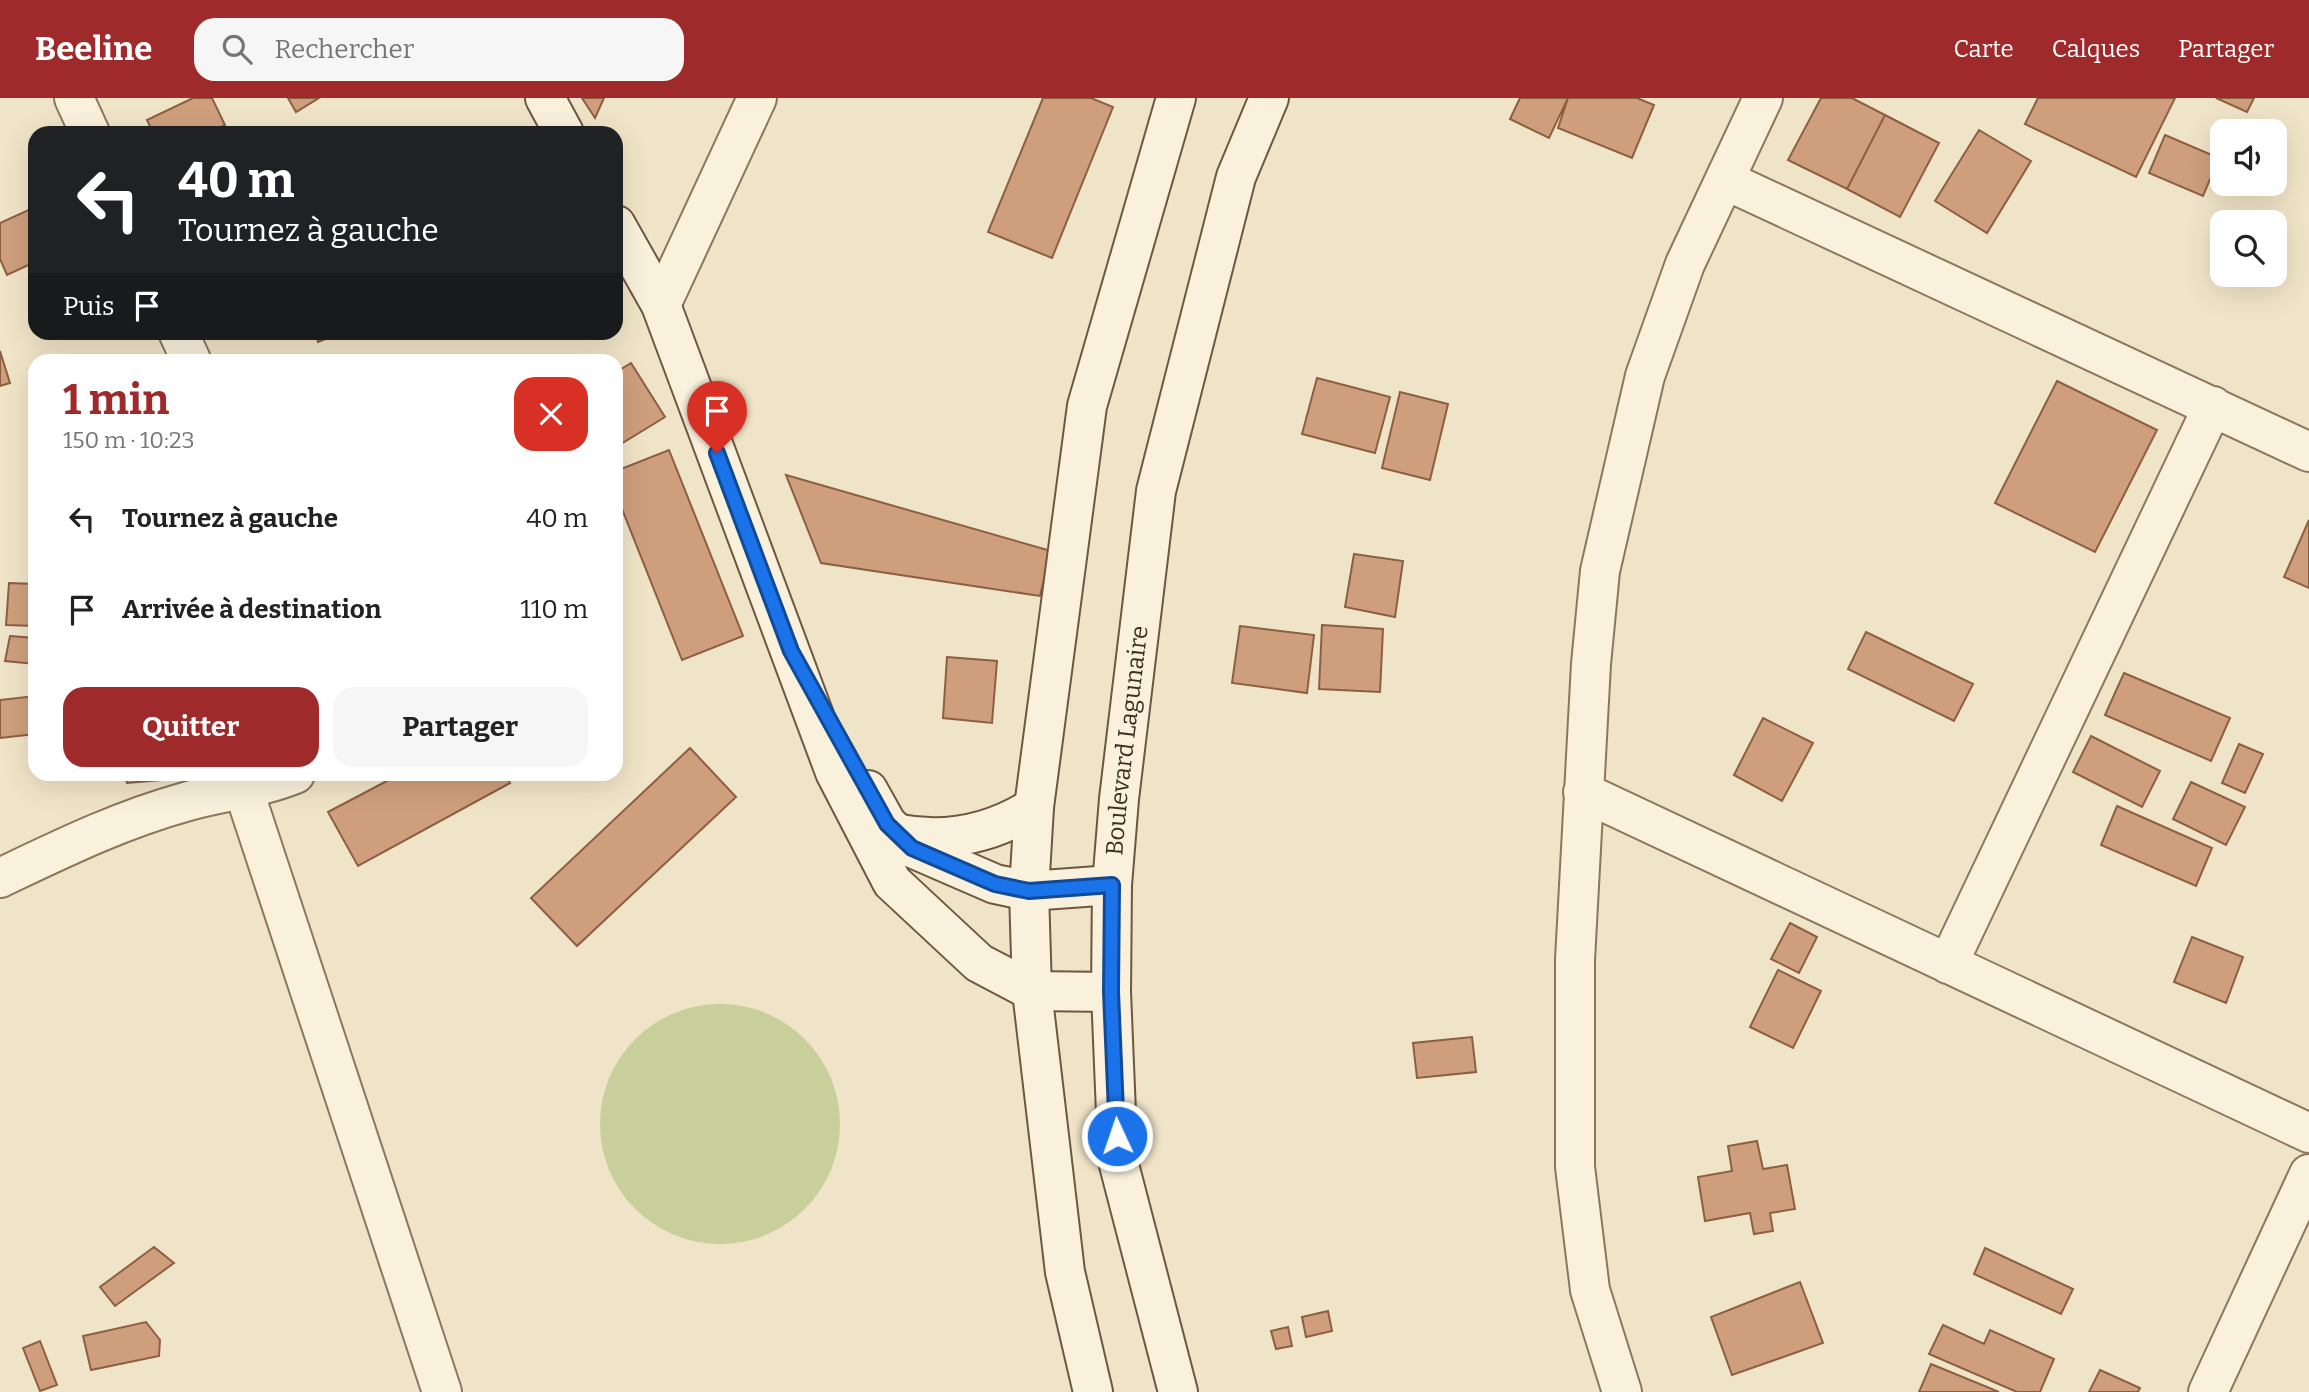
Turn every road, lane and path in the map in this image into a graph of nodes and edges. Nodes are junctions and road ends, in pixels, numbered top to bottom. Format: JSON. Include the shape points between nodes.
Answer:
{"nodes":[{"id":1,"x":74,"y":98,"type":"edge"},
{"id":2,"x":545,"y":98,"type":"edge"},
{"id":3,"x":757,"y":98,"type":"edge"},
{"id":4,"x":1176,"y":98,"type":"edge"},
{"id":5,"x":1269,"y":98,"type":"edge"},
{"id":6,"x":1763,"y":98,"type":"edge"},
{"id":7,"x":87,"y":126,"type":"edge"},
{"id":8,"x":560,"y":126,"type":"edge"},
{"id":9,"x":1725,"y":180,"type":"junction"},
{"id":10,"x":623,"y":237,"type":"edge"},
{"id":11,"x":661,"y":305,"type":"junction"},
{"id":12,"x":2214,"y":407,"type":"junction"},
{"id":13,"x":2309,"y":452,"type":"edge"},
{"id":14,"x":791,"y":651,"type":"junction"},
{"id":15,"x":274,"y":781,"type":"edge"},
{"id":16,"x":244,"y":791,"type":"junction"},
{"id":17,"x":1583,"y":792,"type":"junction"},
{"id":18,"x":1034,"y":807,"type":"junction"},
{"id":19,"x":898,"y":834,"type":"junction"},
{"id":20,"x":0,"y":878,"type":"edge"},
{"id":21,"x":1112,"y":885,"type":"junction"},
{"id":22,"x":1029,"y":891,"type":"junction"},
{"id":23,"x":1948,"y":964,"type":"junction"},
{"id":24,"x":1032,"y":991,"type":"junction"},
{"id":25,"x":1111,"y":992,"type":"junction"},
{"id":26,"x":2309,"y":1133,"type":"edge"},
{"id":27,"x":2309,"y":1174,"type":"edge"},
{"id":28,"x":442,"y":1392,"type":"edge"},
{"id":29,"x":1093,"y":1392,"type":"edge"},
{"id":30,"x":1178,"y":1392,"type":"edge"},
{"id":31,"x":1622,"y":1392,"type":"edge"},
{"id":32,"x":2208,"y":1392,"type":"edge"}],
"edges":[{"from":1,"to":7,"type":"street"},
{"from":2,"to":8,"type":"street"},
{"from":3,"to":11,"type":"street"},
{"from":4,"to":18,"type":"street","via":[[1087,406]]},
{"from":5,"to":21,"type":"street","name":"Boulevard Lagunaire","via":[[1236,177],[1156,491]]},
{"from":6,"to":9,"type":"street"},
{"from":9,"to":12,"type":"street"},
{"from":9,"to":17,"type":"street","via":[[1685,264],[1645,376],[1601,570]]},
{"from":10,"to":11,"type":"street"},
{"from":11,"to":14,"type":"street"},
{"from":12,"to":13,"type":"street"},
{"from":12,"to":23,"type":"street"},
{"from":14,"to":19,"type":"street","via":[[887,824]]},
{"from":14,"to":24,"type":"street","via":[[835,772],[892,883],[979,963]]},
{"from":15,"to":16,"type":"street"},
{"from":16,"to":20,"type":"street","via":[[188,801],[104,828]]},
{"from":16,"to":28,"type":"street"},
{"from":17,"to":23,"type":"street"},
{"from":17,"to":31,"type":"street","via":[[1575,960],[1575,1167],[1590,1290]]},
{"from":18,"to":19,"type":"street","via":[[979,833],[926,839]]},
{"from":18,"to":22,"type":"street"},
{"from":19,"to":22,"type":"street","via":[[912,848],[995,884]]},
{"from":21,"to":22,"type":"street"},
{"from":21,"to":25,"type":"street","name":"Boulevard Lagunaire"},
{"from":22,"to":24,"type":"street"},
{"from":23,"to":26,"type":"street"},
{"from":24,"to":25,"type":"street"},
{"from":24,"to":29,"type":"street","via":[[1065,1272]]},
{"from":25,"to":30,"type":"street","name":"Boulevard Lagunaire","via":[[1118,1160]]},
{"from":27,"to":32,"type":"street"}]}
